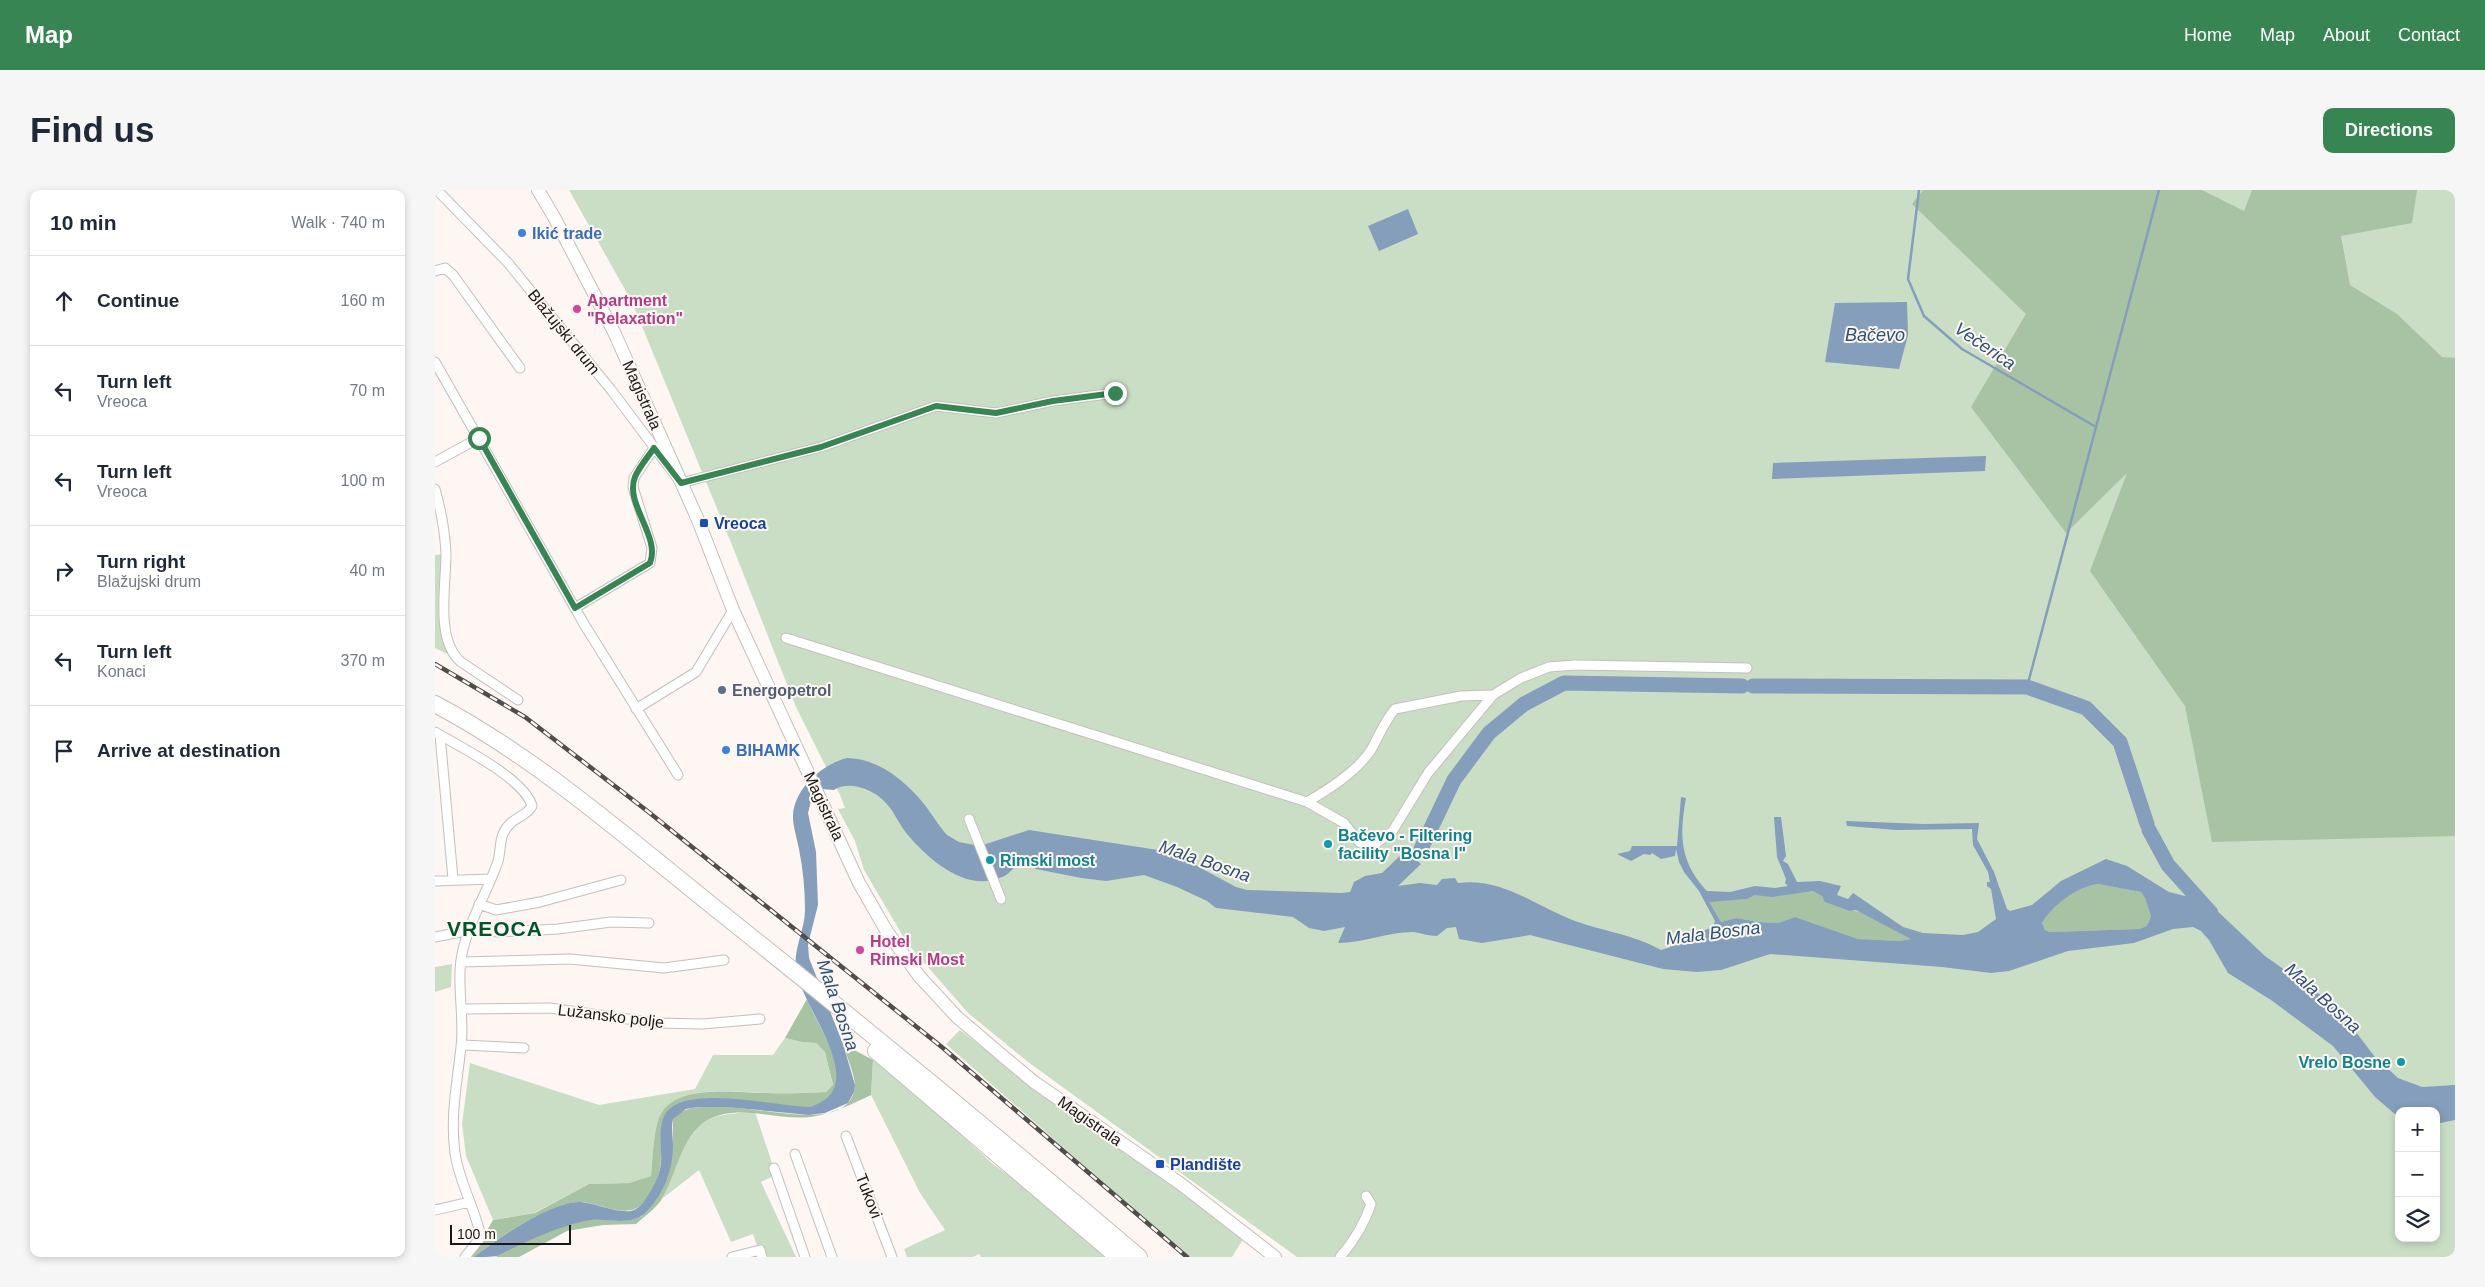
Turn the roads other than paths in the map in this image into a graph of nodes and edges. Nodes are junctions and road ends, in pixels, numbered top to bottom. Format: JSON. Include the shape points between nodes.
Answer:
{"nodes":[{"id":1,"x":437,"y":190,"type":"edge"},
{"id":2,"x":538,"y":190,"type":"edge"},
{"id":3,"x":435,"y":271,"type":"edge"},
{"id":4,"x":435,"y":362,"type":"edge"},
{"id":5,"x":520,"y":368,"type":"dead end"},
{"id":6,"x":1115,"y":393,"type":"dead end"},
{"id":7,"x":479,"y":438,"type":"junction"},
{"id":8,"x":654,"y":448,"type":"junction"},
{"id":9,"x":435,"y":462,"type":"edge"},
{"id":10,"x":681,"y":483,"type":"junction"},
{"id":11,"x":435,"y":489,"type":"edge"},
{"id":12,"x":575,"y":608,"type":"junction"},
{"id":13,"x":733,"y":610,"type":"junction"},
{"id":14,"x":786,"y":638,"type":"dead end"},
{"id":15,"x":1747,"y":668,"type":"dead end"},
{"id":16,"x":1493,"y":695,"type":"junction"},
{"id":17,"x":518,"y":700,"type":"dead end"},
{"id":18,"x":435,"y":704,"type":"edge"},
{"id":19,"x":636,"y":709,"type":"junction"},
{"id":20,"x":435,"y":715,"type":"edge"},
{"id":21,"x":437,"y":733,"type":"edge"},
{"id":22,"x":678,"y":776,"type":"dead end"},
{"id":23,"x":1307,"y":802,"type":"junction"},
{"id":24,"x":969,"y":820,"type":"dead end"},
{"id":25,"x":453,"y":879,"type":"junction"},
{"id":26,"x":491,"y":879,"type":"junction"},
{"id":27,"x":621,"y":880,"type":"dead end"},
{"id":28,"x":435,"y":881,"type":"edge"},
{"id":29,"x":1001,"y":899,"type":"dead end"},
{"id":30,"x":479,"y":904,"type":"junction"},
{"id":31,"x":649,"y":923,"type":"dead end"},
{"id":32,"x":470,"y":930,"type":"junction"},
{"id":33,"x":435,"y":937,"type":"edge"},
{"id":34,"x":724,"y":960,"type":"dead end"},
{"id":35,"x":461,"y":962,"type":"junction"},
{"id":36,"x":790,"y":974,"type":"junction"},
{"id":37,"x":463,"y":1009,"type":"junction"},
{"id":38,"x":760,"y":1019,"type":"dead end"},
{"id":39,"x":854,"y":1025,"type":"junction"},
{"id":40,"x":461,"y":1045,"type":"junction"},
{"id":41,"x":524,"y":1048,"type":"dead end"},
{"id":42,"x":845,"y":1136,"type":"dead end"},
{"id":43,"x":795,"y":1154,"type":"dead end"},
{"id":44,"x":774,"y":1168,"type":"dead end"},
{"id":45,"x":1366,"y":1196,"type":"dead end"},
{"id":46,"x":470,"y":1202,"type":"junction"},
{"id":47,"x":435,"y":1210,"type":"edge"},
{"id":48,"x":465,"y":1257,"type":"edge"},
{"id":49,"x":732,"y":1257,"type":"edge"},
{"id":50,"x":763,"y":1257,"type":"edge"},
{"id":51,"x":805,"y":1257,"type":"edge"},
{"id":52,"x":832,"y":1257,"type":"edge"},
{"id":53,"x":892,"y":1257,"type":"edge"},
{"id":54,"x":1118,"y":1257,"type":"edge"},
{"id":55,"x":1139,"y":1257,"type":"edge"},
{"id":56,"x":1275,"y":1257,"type":"edge"},
{"id":57,"x":1340,"y":1257,"type":"edge"}],
"edges":[{"from":1,"to":8,"type":"street","name":"Blažujski drum","via":[[505,260]]},
{"from":2,"to":10,"type":"main road","name":"Magistrala","via":[[614,332]]},
{"from":3,"to":5,"type":"street","via":[[445,268],[453,275]]},
{"from":4,"to":7,"type":"street"},
{"from":6,"to":10,"type":"street","via":[[996,413],[936,406],[821,447]]},
{"from":7,"to":9,"type":"street"},
{"from":7,"to":12,"type":"street"},
{"from":8,"to":10,"type":"street","name":"Blažujski drum"},
{"from":8,"to":12,"type":"street","via":[[634,478],[633,487],[652,548],[650,563]]},
{"from":10,"to":13,"type":"main road","name":"Magistrala"},
{"from":11,"to":17,"type":"street","via":[[441,509],[446,553],[444,611],[448,645],[461,662]]},
{"from":12,"to":19,"type":"street"},
{"from":13,"to":19,"type":"street","via":[[696,672]]},
{"from":13,"to":56,"type":"main road","name":"Magistrala","via":[[859,883],[886,930],[919,976],[957,1018],[1034,1082],[1181,1184]]},
{"from":14,"to":23,"type":"street"},
{"from":15,"to":16,"type":"street","via":[[1549,667],[1521,678]]},
{"from":16,"to":23,"type":"street","via":[[1461,696],[1395,709],[1370,751],[1328,790]]},
{"from":16,"to":23,"type":"street","via":[[1428,773],[1392,832],[1375,844],[1359,842],[1344,823]]},
{"from":18,"to":36,"type":"highway","via":[[539,769]]},
{"from":19,"to":22,"type":"street"},
{"from":20,"to":36,"type":"highway","via":[[511,762]]},
{"from":21,"to":25,"type":"street"},
{"from":21,"to":26,"type":"street","via":[[505,776],[521,789],[531,804],[529,811],[514,819],[502,836],[498,862]]},
{"from":24,"to":29,"type":"street"},
{"from":25,"to":26,"type":"street"},
{"from":25,"to":28,"type":"street"},
{"from":26,"to":30,"type":"street"},
{"from":27,"to":30,"type":"street","via":[[496,910]]},
{"from":30,"to":32,"type":"street"},
{"from":31,"to":32,"type":"street","via":[[611,922],[499,932]]},
{"from":32,"to":33,"type":"street"},
{"from":32,"to":35,"type":"street"},
{"from":34,"to":35,"type":"street","via":[[664,968],[570,959]]},
{"from":35,"to":37,"type":"street"},
{"from":36,"to":39,"type":"highway"},
{"from":37,"to":38,"type":"street","name":"Lužansko polje","via":[[550,1008],[675,1024]]},
{"from":37,"to":40,"type":"street"},
{"from":39,"to":54,"type":"highway"},
{"from":39,"to":55,"type":"highway"},
{"from":40,"to":41,"type":"street"},
{"from":40,"to":46,"type":"street","via":[[453,1132],[455,1155]]},
{"from":42,"to":53,"type":"street","name":"Tukovi"},
{"from":43,"to":52,"type":"street"},
{"from":44,"to":51,"type":"street"},
{"from":45,"to":57,"type":"street","via":[[1371,1204],[1367,1216],[1359,1234]]},
{"from":46,"to":47,"type":"street"},
{"from":46,"to":48,"type":"street","via":[[481,1237]]},
{"from":49,"to":50,"type":"street","via":[[760,1250]]}]}
